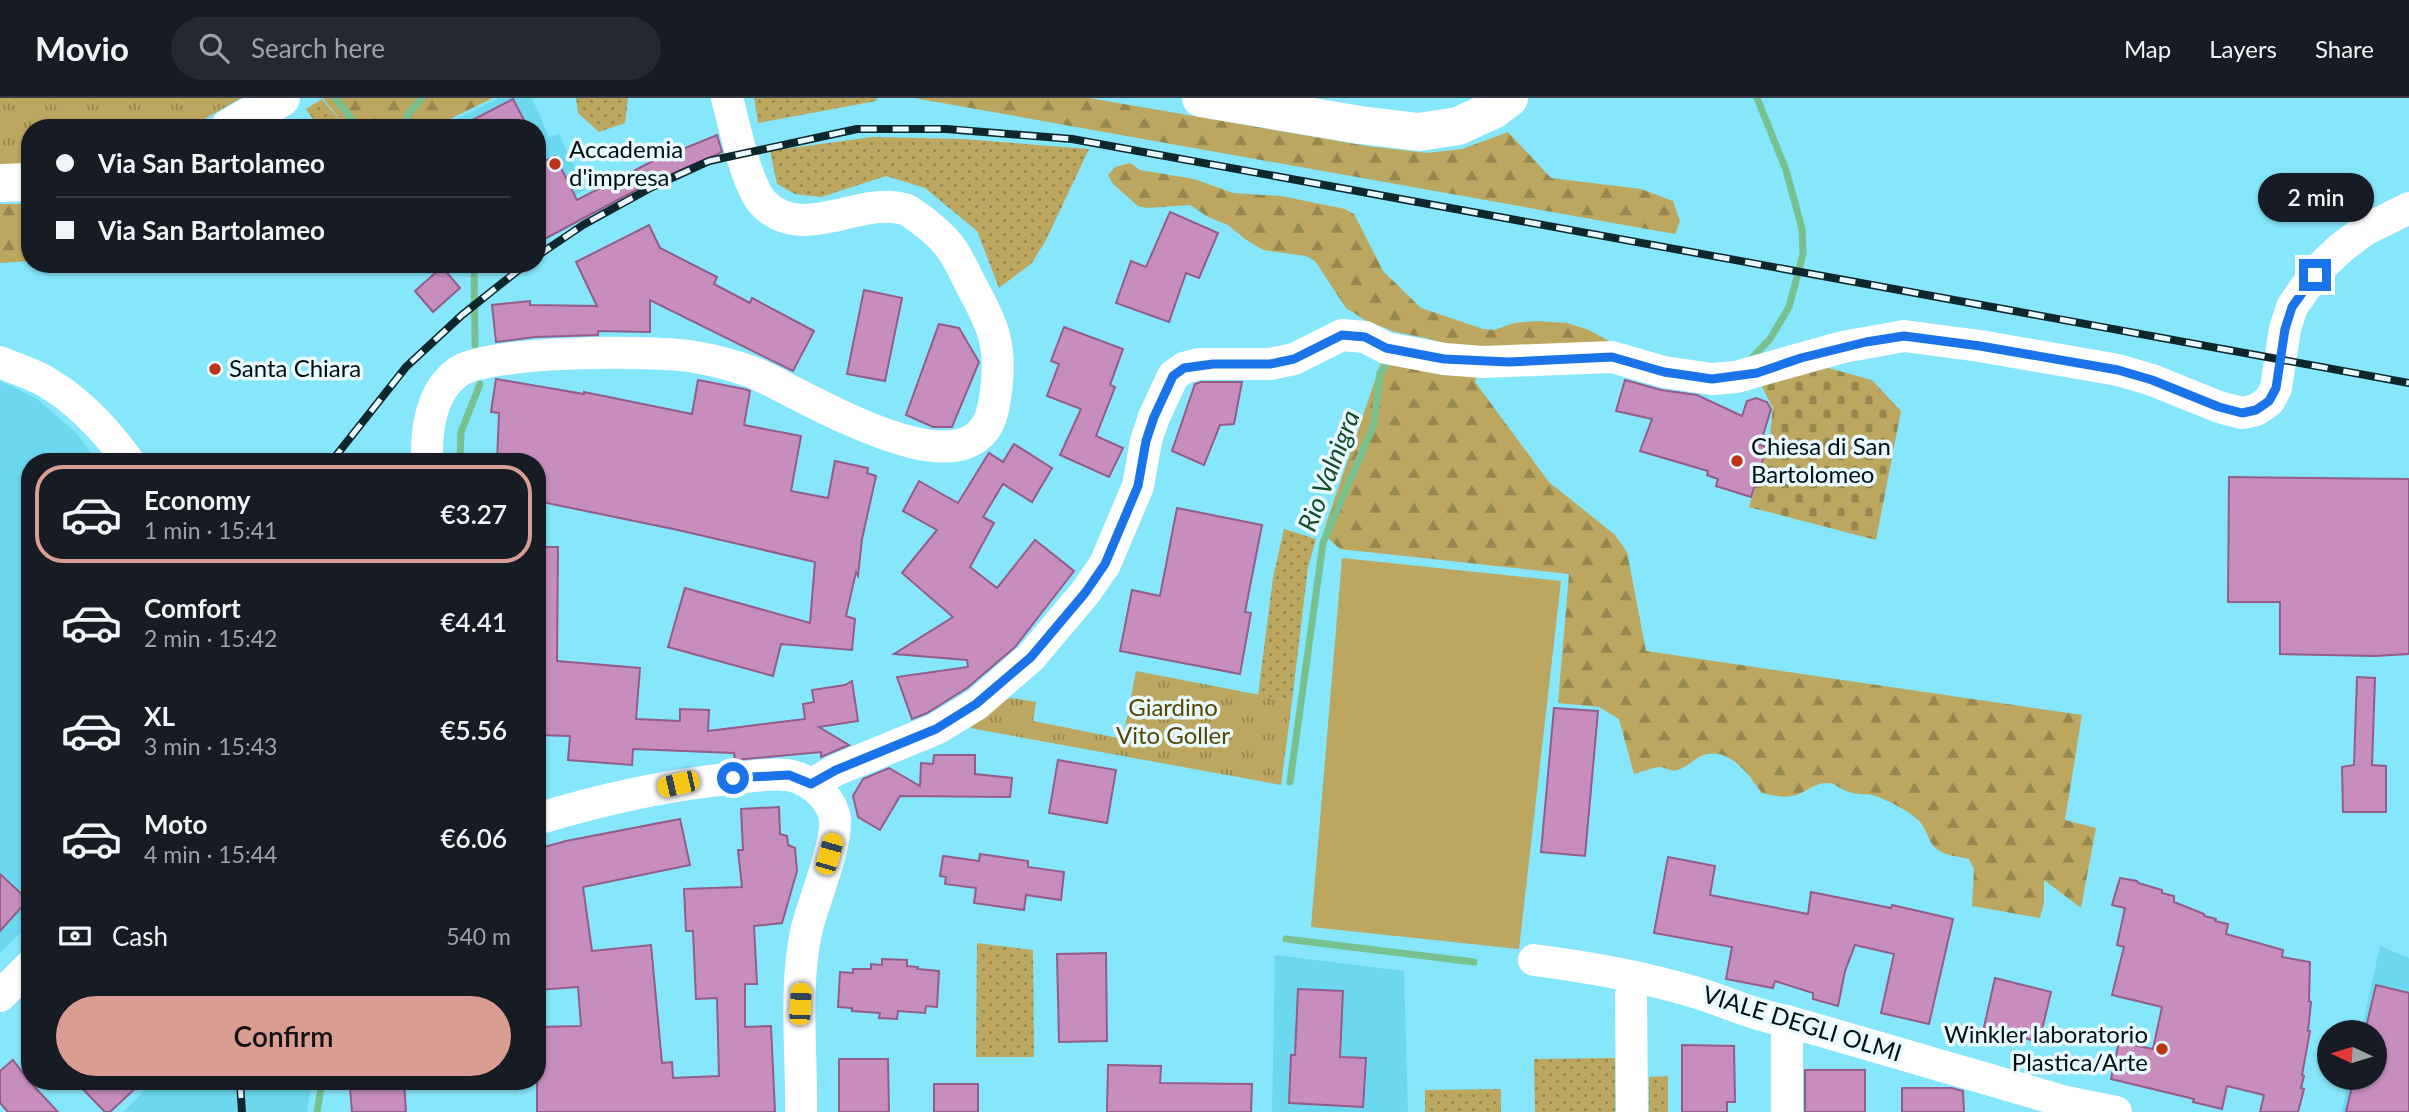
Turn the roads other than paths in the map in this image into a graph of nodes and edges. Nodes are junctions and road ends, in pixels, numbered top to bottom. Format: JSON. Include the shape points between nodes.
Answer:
{"nodes":[{"id":1,"x":281,"y":98,"type":"edge"},
{"id":2,"x":1201,"y":98,"type":"edge"},
{"id":3,"x":1509,"y":98,"type":"edge"},
{"id":4,"x":730,"y":109,"type":"edge"},
{"id":5,"x":245,"y":119,"type":"edge"},
{"id":6,"x":21,"y":182,"type":"edge"},
{"id":7,"x":0,"y":183,"type":"edge"},
{"id":8,"x":2409,"y":208,"type":"edge"},
{"id":9,"x":0,"y":362,"type":"edge"},
{"id":10,"x":122,"y":453,"type":"edge"},
{"id":11,"x":427,"y":453,"type":"edge"},
{"id":12,"x":811,"y":784,"type":"junction"},
{"id":13,"x":546,"y":816,"type":"edge"},
{"id":14,"x":1534,"y":960,"type":"dead end"},
{"id":15,"x":21,"y":975,"type":"edge"},
{"id":16,"x":1631,"y":995,"type":"dead end"},
{"id":17,"x":0,"y":996,"type":"edge"},
{"id":18,"x":1787,"y":1021,"type":"junction"},
{"id":19,"x":2066,"y":1107,"type":"edge"},
{"id":20,"x":801,"y":1112,"type":"edge"},
{"id":21,"x":1632,"y":1112,"type":"edge"},
{"id":22,"x":1787,"y":1112,"type":"edge"},
{"id":23,"x":2116,"y":1112,"type":"edge"}],
"edges":[{"from":1,"to":5,"type":"main road"},
{"from":2,"to":3,"type":"main road","via":[[1419,132],[1458,126]]},
{"from":4,"to":11,"type":"street","via":[[750,176],[762,202],[778,214],[825,219],[851,211],[905,209],[942,234],[958,257],[995,337],[998,363],[993,414],[982,433],[959,446],[913,443],[875,432],[751,372],[695,357],[543,355],[486,362],[455,373],[442,387],[431,412]]},
{"from":6,"to":7,"type":"main road"},
{"from":8,"to":12,"type":"street","via":[[2365,230],[2325,263],[2292,307],[2276,388],[2269,401],[2242,413],[2118,370],[1904,336],[1822,353],[1757,373],[1712,379],[1612,357],[1509,362],[1444,359],[1342,335],[1294,359],[1184,368],[1173,376],[1140,438],[1138,486],[1105,564],[1031,657],[976,704],[936,729]]},
{"from":9,"to":10,"type":"street","via":[[42,380],[78,406]]},
{"from":12,"to":13,"type":"street","via":[[789,775],[678,784]]},
{"from":12,"to":20,"type":"street","via":[[834,814],[835,833],[806,933],[800,1004]]},
{"from":14,"to":18,"type":"street","name":"VIALE DEGLI OLMI","via":[[1632,976]]},
{"from":15,"to":17,"type":"street"},
{"from":16,"to":21,"type":"street"},
{"from":18,"to":19,"type":"street","name":"VIALE DEGLI OLMI"},
{"from":18,"to":22,"type":"street"},
{"from":19,"to":23,"type":"street","name":"VIALE DEGLI OLMI"}]}
